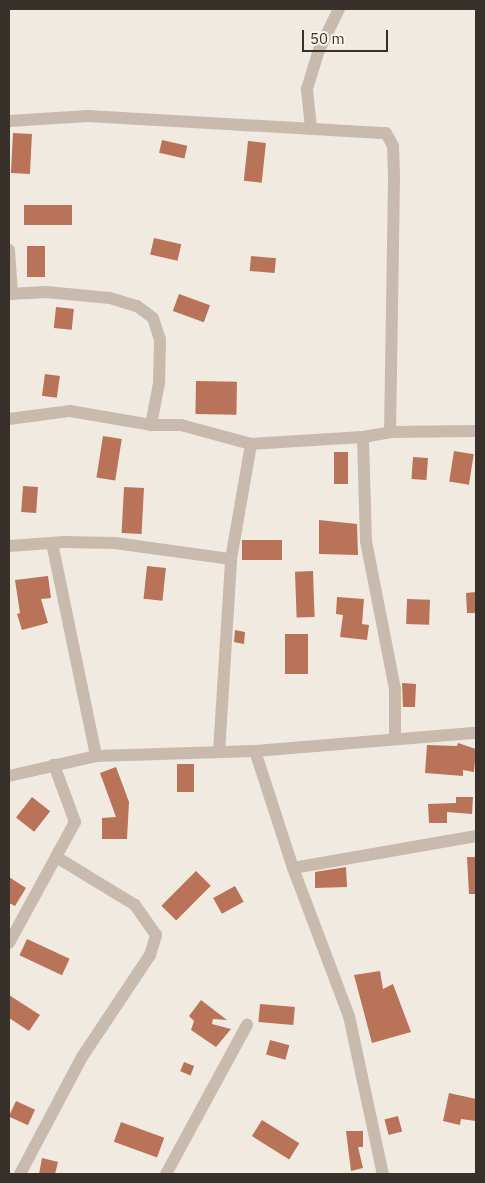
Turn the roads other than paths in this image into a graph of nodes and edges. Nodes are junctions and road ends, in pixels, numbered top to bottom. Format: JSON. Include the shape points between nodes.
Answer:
{"nodes":[{"id":1,"x":339,"y":9,"type":"edge"},
{"id":2,"x":9,"y":121,"type":"edge"},
{"id":3,"x":311,"y":128,"type":"junction"},
{"id":4,"x":9,"y":250,"type":"edge"},
{"id":5,"x":11,"y":294,"type":"edge"},
{"id":6,"x":9,"y":419,"type":"edge"},
{"id":7,"x":151,"y":425,"type":"junction"},
{"id":8,"x":476,"y":431,"type":"edge"},
{"id":9,"x":390,"y":432,"type":"junction"},
{"id":10,"x":363,"y":437,"type":"junction"},
{"id":11,"x":251,"y":444,"type":"junction"},
{"id":12,"x":52,"y":542,"type":"junction"},
{"id":13,"x":9,"y":546,"type":"edge"},
{"id":14,"x":231,"y":559,"type":"junction"},
{"id":15,"x":476,"y":733,"type":"edge"},
{"id":16,"x":395,"y":737,"type":"junction"},
{"id":17,"x":255,"y":751,"type":"junction"},
{"id":18,"x":219,"y":752,"type":"junction"},
{"id":19,"x":96,"y":756,"type":"junction"},
{"id":20,"x":54,"y":765,"type":"junction"},
{"id":21,"x":9,"y":776,"type":"edge"},
{"id":22,"x":476,"y":836,"type":"edge"},
{"id":23,"x":58,"y":858,"type":"junction"},
{"id":24,"x":292,"y":868,"type":"junction"},
{"id":25,"x":9,"y":943,"type":"edge"},
{"id":26,"x":247,"y":1025,"type":"dead end"},
{"id":27,"x":20,"y":1174,"type":"edge"},
{"id":28,"x":166,"y":1174,"type":"edge"},
{"id":29,"x":383,"y":1174,"type":"edge"}],
"edges":[{"from":1,"to":3,"type":"street","via":[[319,50],[307,89]]},
{"from":2,"to":3,"type":"street","via":[[88,116]]},
{"from":3,"to":9,"type":"street","via":[[386,133],[393,146]]},
{"from":4,"to":5,"type":"street"},
{"from":5,"to":7,"type":"street","via":[[46,292],[110,298],[137,306],[154,318],[160,340]]},
{"from":6,"to":7,"type":"street","via":[[70,411]]},
{"from":7,"to":11,"type":"street","via":[[181,426]]},
{"from":8,"to":9,"type":"street"},
{"from":9,"to":10,"type":"street"},
{"from":10,"to":11,"type":"street"},
{"from":10,"to":16,"type":"street","via":[[366,541],[396,689]]},
{"from":11,"to":14,"type":"street"},
{"from":12,"to":13,"type":"street"},
{"from":12,"to":14,"type":"street","via":[[115,543]]},
{"from":12,"to":19,"type":"street"},
{"from":14,"to":18,"type":"street"},
{"from":15,"to":16,"type":"street"},
{"from":16,"to":17,"type":"street"},
{"from":17,"to":18,"type":"street"},
{"from":17,"to":24,"type":"street"},
{"from":18,"to":19,"type":"street"},
{"from":19,"to":20,"type":"street"},
{"from":20,"to":21,"type":"street"},
{"from":20,"to":23,"type":"street","via":[[75,822]]},
{"from":22,"to":24,"type":"street"},
{"from":23,"to":25,"type":"street"},
{"from":23,"to":27,"type":"street","via":[[135,905],[156,934],[150,955],[82,1057]]},
{"from":24,"to":29,"type":"street","via":[[349,1016]]},
{"from":26,"to":28,"type":"street"}]}
